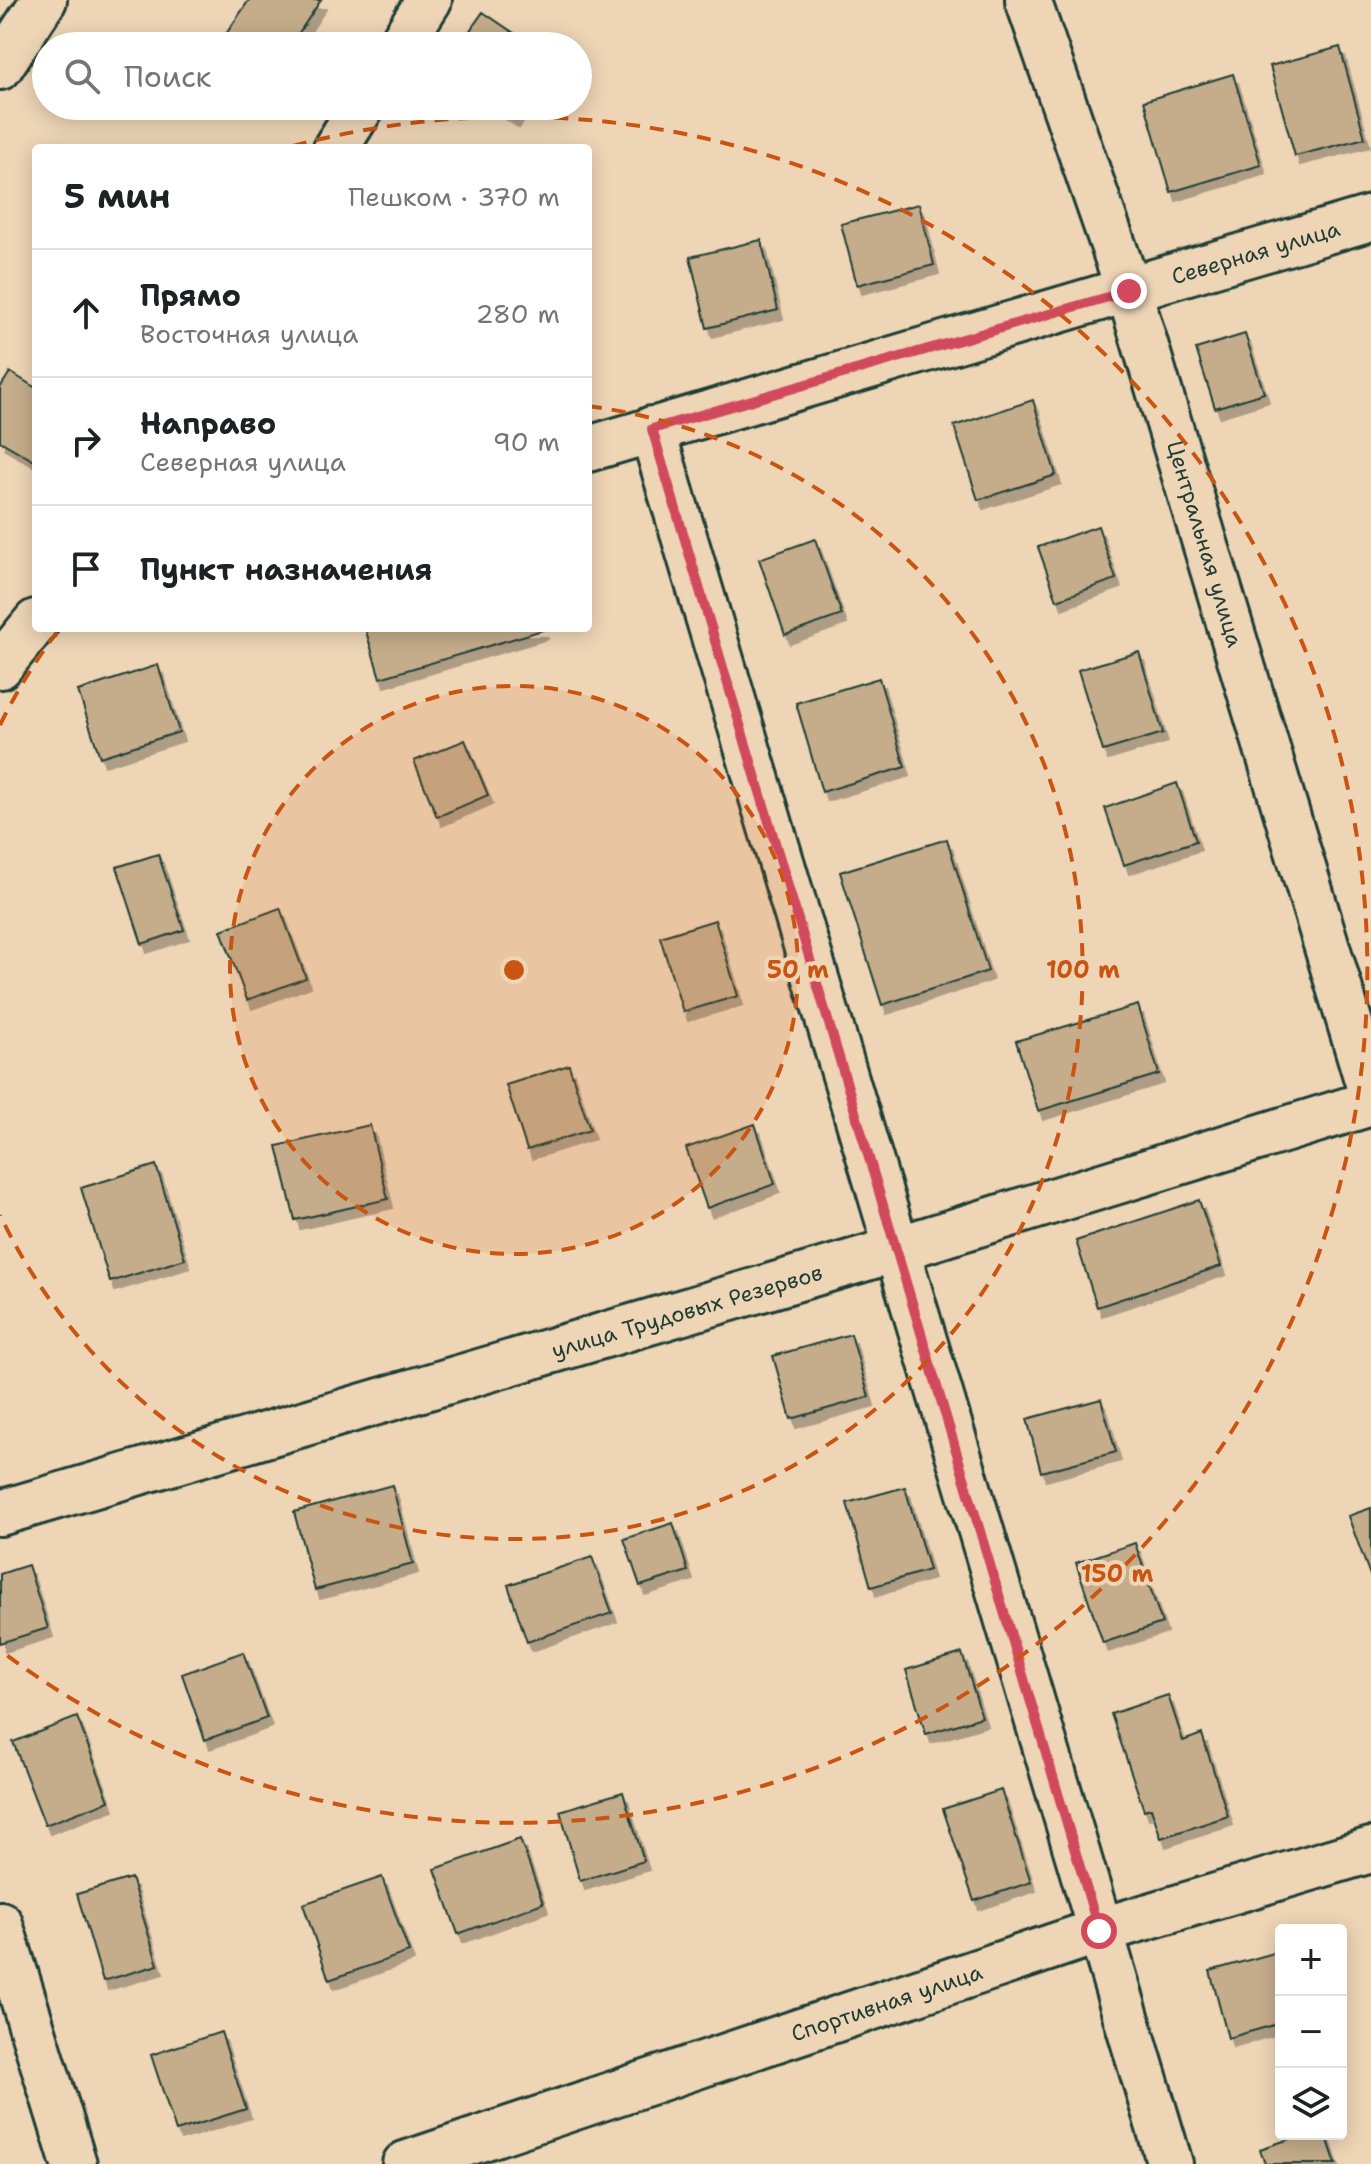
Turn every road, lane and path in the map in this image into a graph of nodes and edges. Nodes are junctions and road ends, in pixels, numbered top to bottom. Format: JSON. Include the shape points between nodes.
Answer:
{"nodes":[{"id":1,"x":44,"y":0,"type":"edge"},
{"id":2,"x":429,"y":0,"type":"edge"},
{"id":3,"x":1028,"y":0,"type":"edge"},
{"id":4,"x":409,"y":32,"type":"edge"},
{"id":5,"x":0,"y":67,"type":"edge"},
{"id":6,"x":353,"y":120,"type":"edge"},
{"id":7,"x":338,"y":144,"type":"edge"},
{"id":8,"x":1371,"y":218,"type":"edge"},
{"id":9,"x":1129,"y":291,"type":"junction"},
{"id":10,"x":652,"y":429,"type":"junction"},
{"id":11,"x":592,"y":448,"type":"edge"},
{"id":12,"x":32,"y":627,"type":"edge"},
{"id":13,"x":0,"y":666,"type":"edge"},
{"id":14,"x":1371,"y":1093,"type":"edge"},
{"id":15,"x":1371,"y":1103,"type":"edge"},
{"id":16,"x":897,"y":1249,"type":"junction"},
{"id":17,"x":0,"y":1513,"type":"edge"},
{"id":18,"x":1371,"y":1850,"type":"edge"},
{"id":19,"x":0,"y":1924,"type":"edge"},
{"id":20,"x":1099,"y":1931,"type":"junction"},
{"id":21,"x":74,"y":2164,"type":"edge"},
{"id":22,"x":405,"y":2164,"type":"edge"},
{"id":23,"x":1170,"y":2164,"type":"edge"}],
"edges":[{"from":1,"to":5,"type":"street"},
{"from":2,"to":4,"type":"street"},
{"from":3,"to":9,"type":"street","name":"Центральная улица"},
{"from":6,"to":7,"type":"street"},
{"from":8,"to":9,"type":"street","name":"Северная улица"},
{"from":9,"to":10,"type":"street","name":"Северная улица"},
{"from":9,"to":14,"type":"street","name":"Центральная улица"},
{"from":10,"to":11,"type":"street","name":"Северная улица"},
{"from":10,"to":16,"type":"street"},
{"from":12,"to":13,"type":"street"},
{"from":15,"to":16,"type":"street","name":"улица Трудовых Резервов"},
{"from":16,"to":17,"type":"street","name":"улица Трудовых Резервов"},
{"from":16,"to":20,"type":"street"},
{"from":18,"to":20,"type":"street","name":"Спортивная улица"},
{"from":19,"to":21,"type":"street"},
{"from":20,"to":22,"type":"street","name":"Спортивная улица"},
{"from":20,"to":23,"type":"street"}]}
